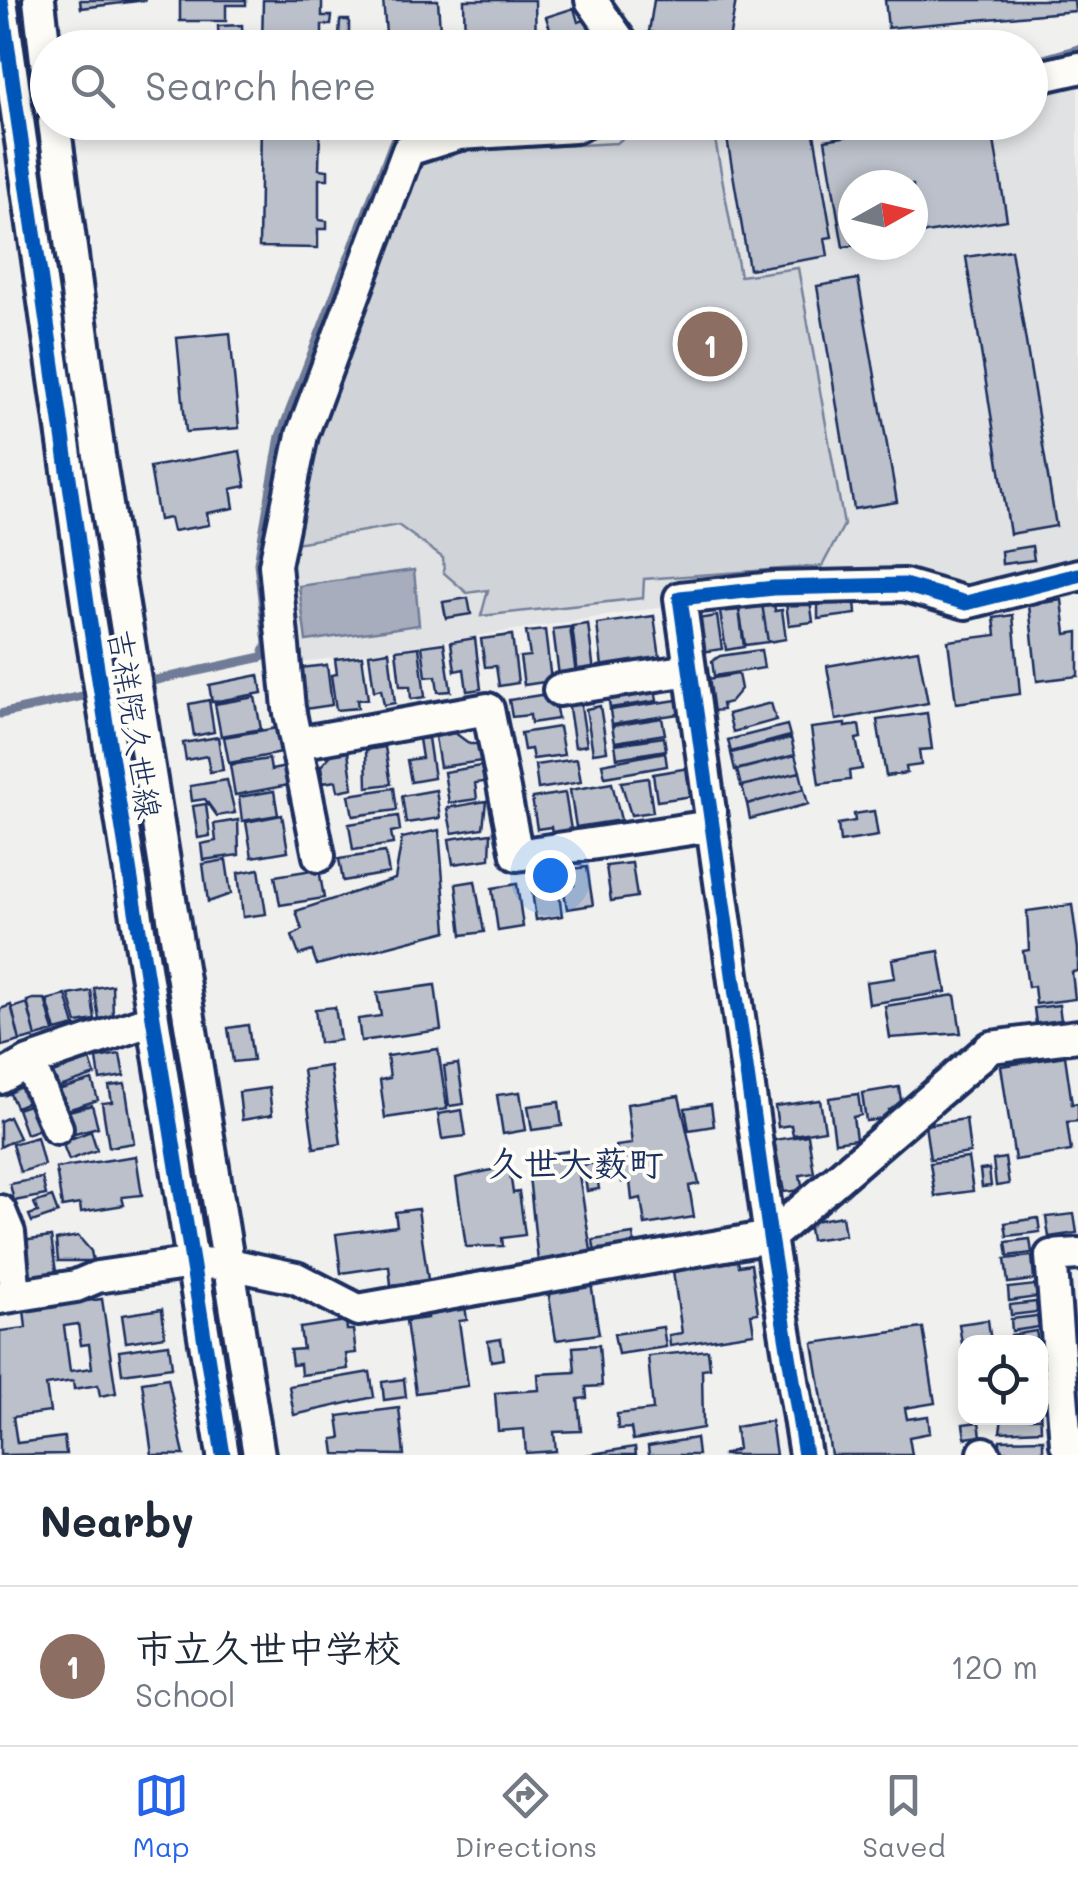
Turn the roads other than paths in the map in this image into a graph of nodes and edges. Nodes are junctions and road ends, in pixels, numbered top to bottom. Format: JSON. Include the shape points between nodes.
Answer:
{"nodes":[{"id":1,"x":1,"y":0,"type":"edge"},
{"id":2,"x":39,"y":0,"type":"edge"},
{"id":3,"x":591,"y":0,"type":"edge"},
{"id":4,"x":42,"y":30,"type":"edge"},
{"id":5,"x":612,"y":30,"type":"edge"},
{"id":6,"x":1078,"y":68,"type":"edge"},
{"id":7,"x":1048,"y":76,"type":"edge"},
{"id":8,"x":56,"y":140,"type":"edge"},
{"id":9,"x":440,"y":140,"type":"edge"},
{"id":10,"x":1078,"y":575,"type":"edge"},
{"id":11,"x":690,"y":670,"type":"junction"},
{"id":12,"x":559,"y":690,"type":"dead end"},
{"id":13,"x":298,"y":743,"type":"junction"},
{"id":14,"x":711,"y":826,"type":"junction"},
{"id":15,"x":318,"y":856,"type":"dead end"},
{"id":16,"x":152,"y":1020,"type":"junction"},
{"id":17,"x":1078,"y":1036,"type":"edge"},
{"id":18,"x":28,"y":1062,"type":"junction"},
{"id":19,"x":0,"y":1078,"type":"edge"},
{"id":20,"x":57,"y":1128,"type":"dead end"},
{"id":21,"x":0,"y":1212,"type":"edge"},
{"id":22,"x":770,"y":1237,"type":"junction"},
{"id":23,"x":1078,"y":1254,"type":"edge"},
{"id":24,"x":193,"y":1263,"type":"junction"},
{"id":25,"x":229,"y":1264,"type":"junction"},
{"id":26,"x":7,"y":1296,"type":"edge"},
{"id":27,"x":1078,"y":1444,"type":"edge"},
{"id":28,"x":223,"y":1455,"type":"edge"},
{"id":29,"x":259,"y":1455,"type":"edge"},
{"id":30,"x":805,"y":1455,"type":"edge"}],
"edges":[{"from":1,"to":16,"type":"street","name":"吉祥院久世線"},
{"from":2,"to":4,"type":"street"},
{"from":3,"to":5,"type":"street"},
{"from":6,"to":7,"type":"street"},
{"from":8,"to":25,"type":"street","name":"吉祥院久世線","via":[[102,475]]},
{"from":9,"to":13,"type":"street","via":[[408,150],[302,434],[275,565]]},
{"from":10,"to":11,"type":"street","via":[[966,604],[904,585],[680,598]]},
{"from":11,"to":12,"type":"street"},
{"from":11,"to":14,"type":"street"},
{"from":13,"to":14,"type":"street","via":[[488,709],[518,855]]},
{"from":13,"to":15,"type":"street"},
{"from":14,"to":22,"type":"street"},
{"from":16,"to":18,"type":"street"},
{"from":16,"to":24,"type":"street","name":"吉祥院久世線"},
{"from":17,"to":22,"type":"street","via":[[991,1047]]},
{"from":18,"to":19,"type":"street"},
{"from":18,"to":20,"type":"street"},
{"from":21,"to":26,"type":"street","via":[[9,1233]]},
{"from":22,"to":25,"type":"street","via":[[358,1310],[296,1278]]},
{"from":22,"to":30,"type":"street"},
{"from":23,"to":27,"type":"street","via":[[1051,1256],[1066,1444]]},
{"from":24,"to":25,"type":"street"},
{"from":24,"to":26,"type":"street"},
{"from":24,"to":28,"type":"street","name":"吉祥院久世線"},
{"from":25,"to":29,"type":"street","name":"吉祥院久世線"}]}
